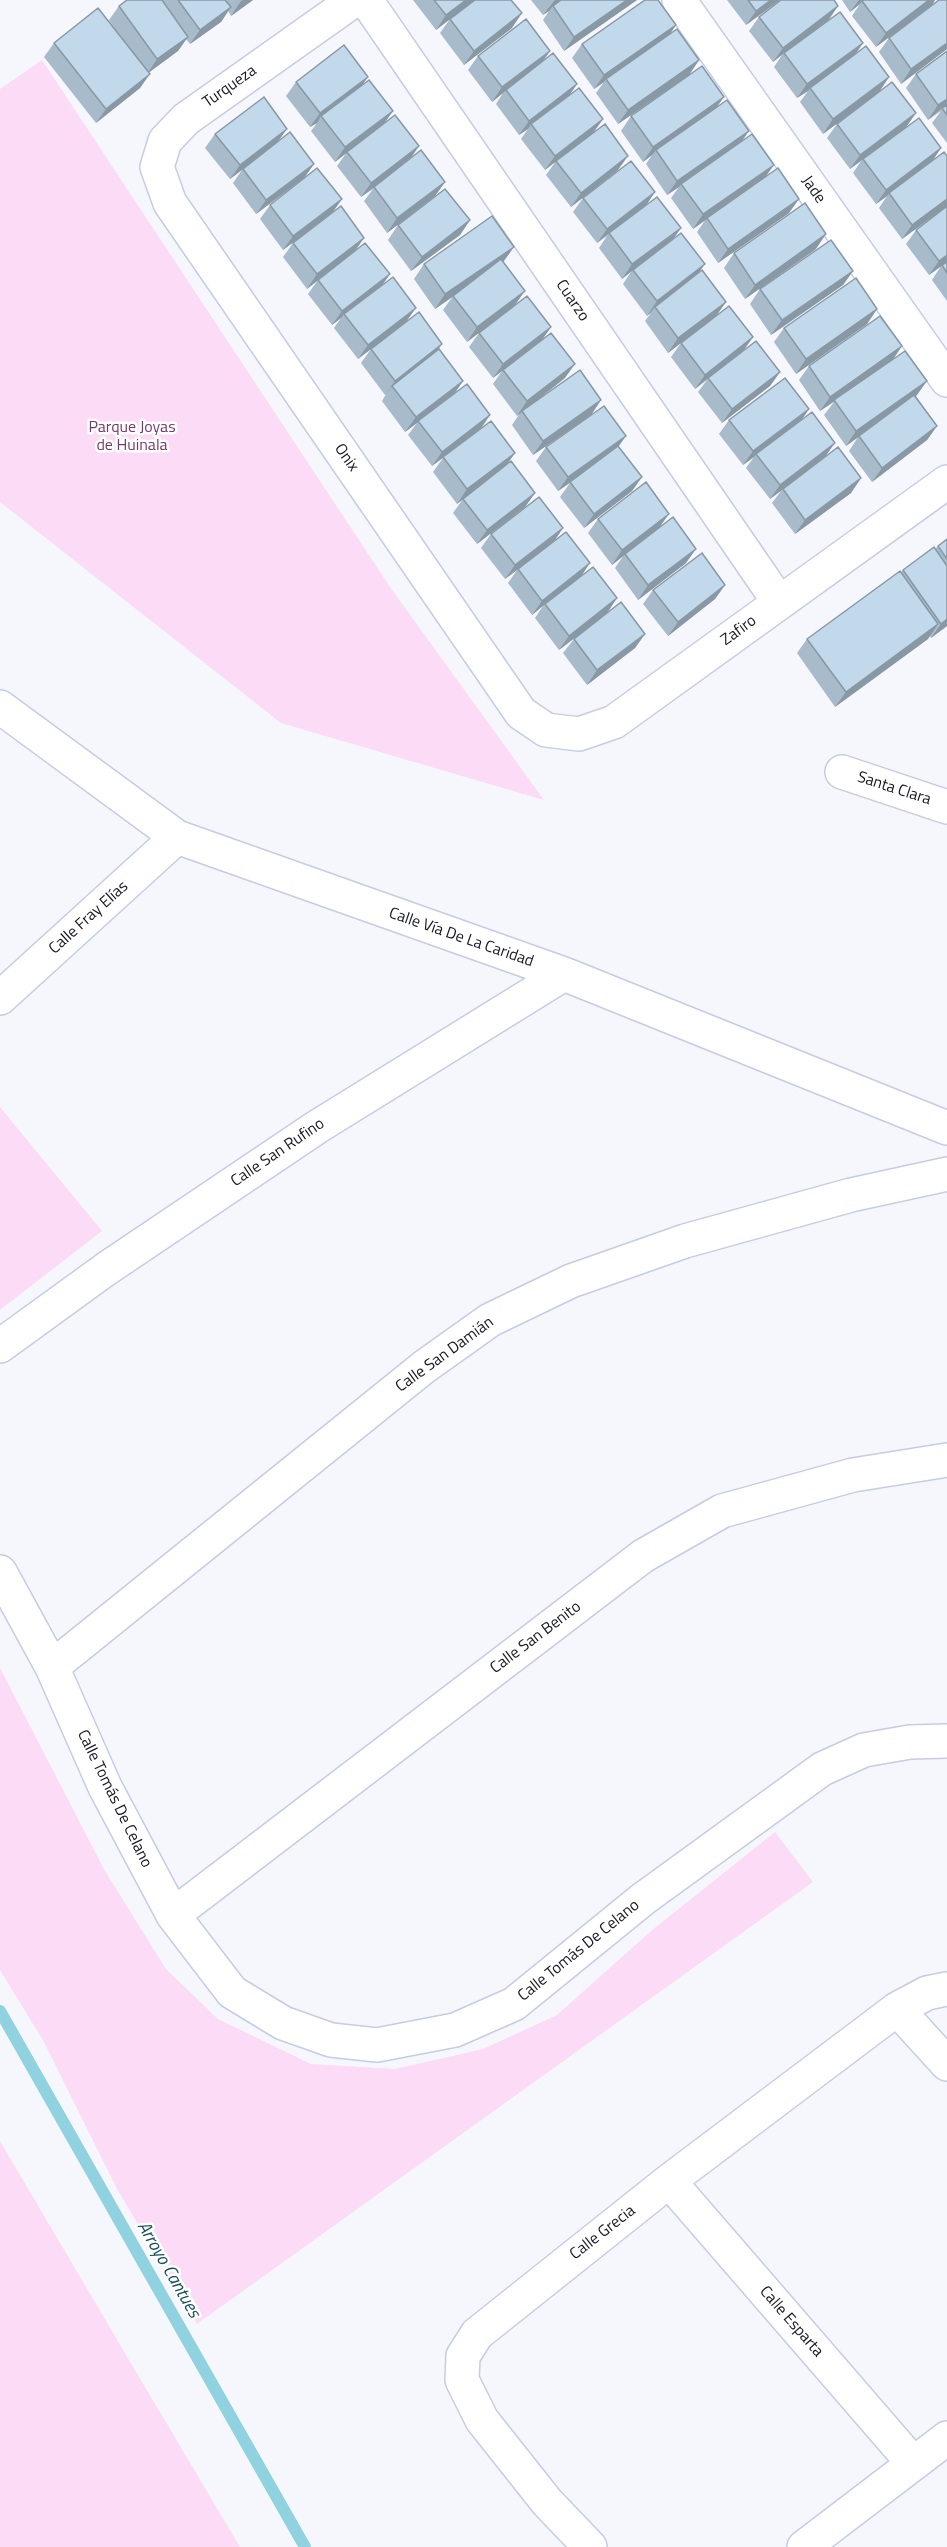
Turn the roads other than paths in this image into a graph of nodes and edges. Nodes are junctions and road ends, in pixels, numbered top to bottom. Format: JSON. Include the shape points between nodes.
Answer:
{"nodes":[{"id":1,"x":354,"y":0,"type":"edge"},
{"id":2,"x":366,"y":0,"type":"edge"},
{"id":3,"x":679,"y":0,"type":"edge"},
{"id":4,"x":170,"y":203,"type":"joint"},
{"id":5,"x":947,"y":380,"type":"edge"},
{"id":6,"x":947,"y":482,"type":"edge"},
{"id":7,"x":779,"y":602,"type":"junction"},
{"id":8,"x":0,"y":707,"type":"edge"},
{"id":9,"x":521,"y":713,"type":"joint"},
{"id":10,"x":842,"y":772,"type":"dead end"},
{"id":11,"x":947,"y":807,"type":"edge"},
{"id":12,"x":177,"y":837,"type":"junction"},
{"id":13,"x":564,"y":974,"type":"junction"},
{"id":14,"x":0,"y":998,"type":"edge"},
{"id":15,"x":947,"y":1128,"type":"edge"},
{"id":16,"x":947,"y":1174,"type":"edge"},
{"id":17,"x":0,"y":1346,"type":"edge"},
{"id":18,"x":947,"y":1460,"type":"edge"},
{"id":19,"x":0,"y":1572,"type":"edge"},
{"id":20,"x":52,"y":1667,"type":"junction"},
{"id":21,"x":947,"y":1741,"type":"edge"},
{"id":22,"x":173,"y":1915,"type":"junction"},
{"id":23,"x":947,"y":1989,"type":"edge"},
{"id":24,"x":897,"y":2009,"type":"junction"},
{"id":25,"x":947,"y":2064,"type":"edge"},
{"id":26,"x":669,"y":2181,"type":"junction"},
{"id":27,"x":947,"y":2438,"type":"edge"},
{"id":28,"x":914,"y":2463,"type":"junction"},
{"id":29,"x":590,"y":2547,"type":"edge"},
{"id":30,"x":804,"y":2547,"type":"edge"}],
"edges":[{"from":1,"to":4,"type":"street","name":"Turqueza","via":[[186,119],[165,141],[157,167]]},
{"from":2,"to":7,"type":"street","name":"Cuarzo"},
{"from":3,"to":5,"type":"street","name":"Jade"},
{"from":4,"to":9,"type":"street","name":"Onix"},
{"from":6,"to":7,"type":"street","name":"Zafiro"},
{"from":7,"to":9,"type":"street","name":"Zafiro","via":[[614,722],[579,734],[546,730]]},
{"from":8,"to":12,"type":"street","name":"Calle Vía De La Caridad"},
{"from":10,"to":11,"type":"street","name":"Santa Clara"},
{"from":12,"to":13,"type":"street","name":"Calle Vía De La Caridad"},
{"from":12,"to":14,"type":"street","name":"Calle Fray Elías"},
{"from":13,"to":15,"type":"street","name":"Calle Vía De La Caridad"},
{"from":13,"to":17,"type":"street","name":"Calle San Rufino","via":[[317,1127],[106,1269]]},
{"from":16,"to":20,"type":"street","name":"Calle San Damián","via":[[685,1241],[571,1281],[490,1320],[424,1367]]},
{"from":18,"to":22,"type":"street","name":"Calle San Benito","via":[[853,1475],[722,1511],[644,1556]]},
{"from":19,"to":20,"type":"street","name":"Calle Tomás De Celano"},
{"from":20,"to":22,"type":"street","name":"Calle Tomás De Celano","via":[[105,1787]]},
{"from":21,"to":22,"type":"street","name":"Calle Tomás De Celano","via":[[864,1750],[822,1769],[644,1899],[514,2004],[455,2030],[377,2045],[331,2040],[283,2023],[232,1992]]},
{"from":23,"to":24,"type":"street","name":"Calle Grecia","via":[[927,1993]]},
{"from":24,"to":25,"type":"street"},
{"from":24,"to":26,"type":"street","name":"Calle Grecia"},
{"from":26,"to":28,"type":"street","name":"Calle Esparta"},
{"from":26,"to":29,"type":"street","name":"Calle Grecia","via":[[477,2334],[464,2356],[462,2380],[482,2420],[547,2502]]},
{"from":27,"to":28,"type":"street"},
{"from":28,"to":30,"type":"street"}]}
